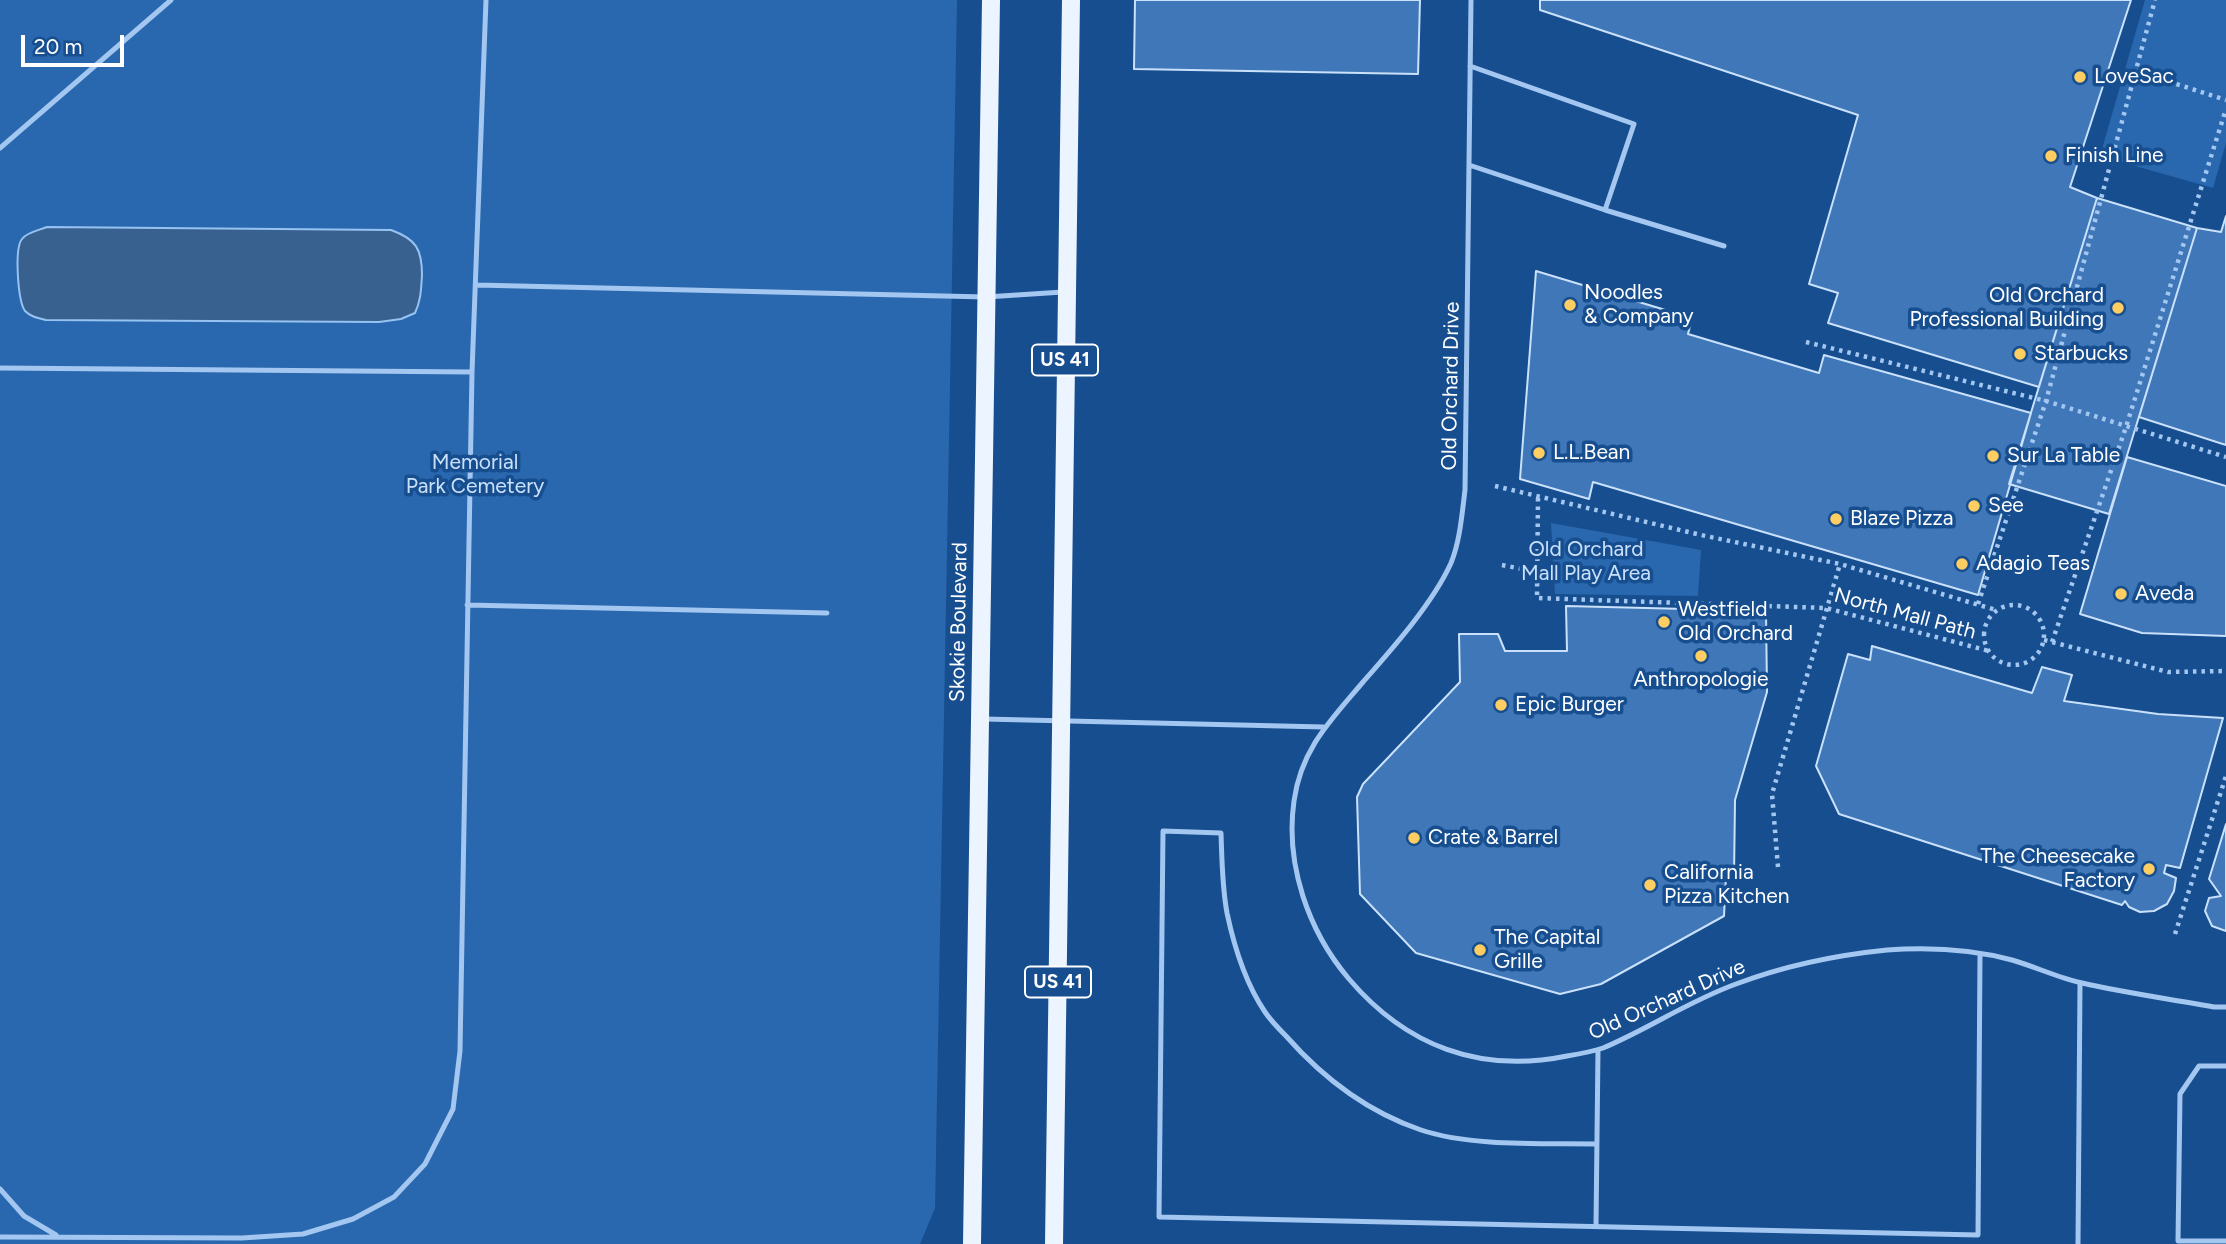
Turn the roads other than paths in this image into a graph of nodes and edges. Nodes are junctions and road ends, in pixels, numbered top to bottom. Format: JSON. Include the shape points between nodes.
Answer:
{"nodes":[{"id":1,"x":171,"y":0,"type":"edge"},
{"id":2,"x":485,"y":0,"type":"edge"},
{"id":3,"x":991,"y":0,"type":"edge"},
{"id":4,"x":1070,"y":0,"type":"edge"},
{"id":5,"x":1471,"y":0,"type":"edge"},
{"id":6,"x":1471,"y":66,"type":"junction"},
{"id":7,"x":0,"y":148,"type":"edge"},
{"id":8,"x":1469,"y":165,"type":"junction"},
{"id":9,"x":1605,"y":210,"type":"junction"},
{"id":10,"x":1724,"y":246,"type":"dead end"},
{"id":11,"x":476,"y":285,"type":"junction"},
{"id":12,"x":1066,"y":291,"type":"junction"},
{"id":13,"x":986,"y":297,"type":"junction"},
{"id":14,"x":0,"y":368,"type":"edge"},
{"id":15,"x":472,"y":372,"type":"junction"},
{"id":16,"x":467,"y":605,"type":"junction"},
{"id":17,"x":827,"y":613,"type":"dead end"},
{"id":18,"x":981,"y":719,"type":"junction"},
{"id":19,"x":1061,"y":721,"type":"junction"},
{"id":20,"x":1324,"y":727,"type":"junction"},
{"id":21,"x":1980,"y":954,"type":"junction"},
{"id":22,"x":2080,"y":983,"type":"junction"},
{"id":23,"x":2226,"y":1007,"type":"edge"},
{"id":24,"x":1598,"y":1050,"type":"junction"},
{"id":25,"x":2226,"y":1066,"type":"edge"},
{"id":26,"x":1596,"y":1144,"type":"junction"},
{"id":27,"x":0,"y":1189,"type":"edge"},
{"id":28,"x":1596,"y":1226,"type":"junction"},
{"id":29,"x":0,"y":1237,"type":"edge"},
{"id":30,"x":59,"y":1237,"type":"junction"},
{"id":31,"x":2226,"y":1241,"type":"edge"},
{"id":32,"x":972,"y":1244,"type":"edge"},
{"id":33,"x":1054,"y":1244,"type":"edge"},
{"id":34,"x":2078,"y":1244,"type":"edge"}],
"edges":[{"from":1,"to":7,"type":"lane"},
{"from":2,"to":11,"type":"lane"},
{"from":3,"to":13,"type":"main road","name":"Skokie Boulevard"},
{"from":4,"to":12,"type":"main road","number":"US 41"},
{"from":5,"to":6,"type":"lane","name":"Old Orchard Drive"},
{"from":6,"to":8,"type":"lane","name":"Old Orchard Drive"},
{"from":6,"to":9,"type":"lane","via":[[1634,124]]},
{"from":8,"to":9,"type":"lane"},
{"from":8,"to":20,"type":"lane","name":"Old Orchard Drive","via":[[1465,490],[1452,561],[1404,633]]},
{"from":9,"to":10,"type":"lane"},
{"from":11,"to":13,"type":"lane"},
{"from":11,"to":15,"type":"lane"},
{"from":12,"to":13,"type":"lane"},
{"from":12,"to":19,"type":"main road","number":"US 41"},
{"from":13,"to":18,"type":"main road","name":"Skokie Boulevard"},
{"from":14,"to":15,"type":"lane"},
{"from":15,"to":16,"type":"lane"},
{"from":16,"to":17,"type":"lane"},
{"from":16,"to":30,"type":"lane","via":[[460,1051],[453,1109],[425,1164],[394,1197],[353,1219],[303,1234]]},
{"from":18,"to":19,"type":"lane"},
{"from":18,"to":32,"type":"main road","name":"Skokie Boulevard"},
{"from":19,"to":20,"type":"lane"},
{"from":19,"to":33,"type":"main road","number":"US 41"},
{"from":20,"to":24,"type":"lane","name":"Old Orchard Drive","via":[[1303,762],[1292,837],[1307,911],[1344,974],[1398,1026],[1468,1057],[1507,1062],[1551,1060]]},
{"from":21,"to":22,"type":"lane","name":"Old Orchard Drive"},
{"from":21,"to":24,"type":"lane","name":"Old Orchard Drive","via":[[1935,947],[1887,950],[1791,968],[1702,998]]},
{"from":21,"to":28,"type":"lane","via":[[1978,1235]]},
{"from":22,"to":23,"type":"lane","name":"Old Orchard Drive"},
{"from":22,"to":34,"type":"lane"},
{"from":24,"to":26,"type":"lane"},
{"from":25,"to":31,"type":"lane","via":[[2199,1066],[2179,1094],[2178,1241]]},
{"from":26,"to":28,"type":"lane"},
{"from":26,"to":28,"type":"lane","via":[[1514,1143],[1421,1130],[1346,1093],[1315,1068],[1265,1013],[1247,978],[1228,914],[1221,833],[1163,831],[1159,1217]]},
{"from":27,"to":30,"type":"lane","via":[[24,1216]]},
{"from":29,"to":30,"type":"lane"}]}
